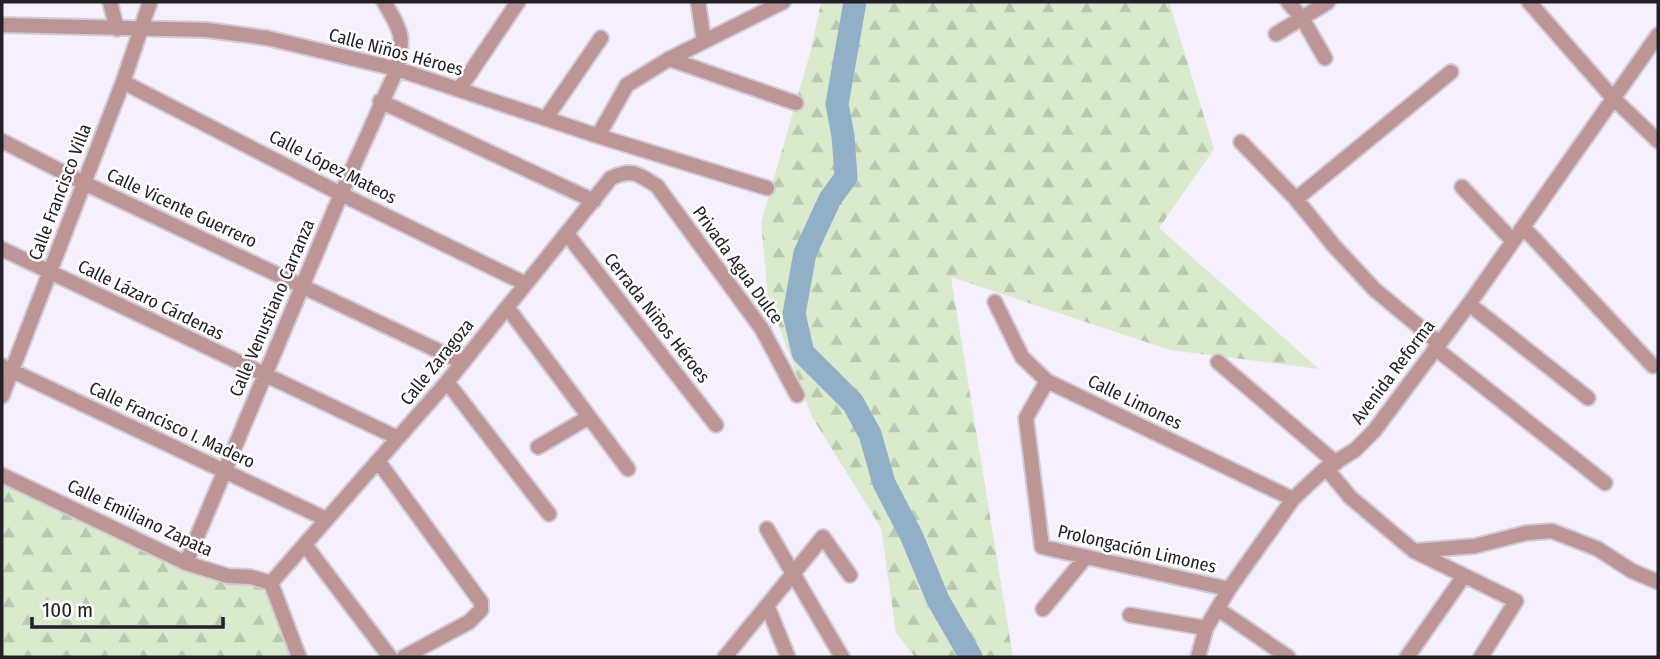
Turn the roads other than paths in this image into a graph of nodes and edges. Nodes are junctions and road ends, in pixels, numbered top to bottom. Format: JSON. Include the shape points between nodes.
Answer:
{"nodes":[{"id":1,"x":110,"y":2,"type":"edge"},
{"id":2,"x":150,"y":2,"type":"edge"},
{"id":3,"x":384,"y":2,"type":"edge"},
{"id":4,"x":518,"y":2,"type":"edge"},
{"id":5,"x":698,"y":2,"type":"edge"},
{"id":6,"x":783,"y":2,"type":"edge"},
{"id":7,"x":1288,"y":2,"type":"edge"},
{"id":8,"x":1328,"y":2,"type":"edge"},
{"id":9,"x":1529,"y":2,"type":"edge"},
{"id":10,"x":1302,"y":18,"type":"junction"},
{"id":11,"x":2,"y":25,"type":"edge"},
{"id":12,"x":141,"y":27,"type":"junction"},
{"id":13,"x":117,"y":29,"type":"junction"},
{"id":14,"x":1276,"y":34,"type":"dead end"},
{"id":15,"x":1658,"y":34,"type":"edge"},
{"id":16,"x":600,"y":37,"type":"dead end"},
{"id":17,"x":704,"y":41,"type":"junction"},
{"id":18,"x":1325,"y":58,"type":"dead end"},
{"id":19,"x":669,"y":59,"type":"junction"},
{"id":20,"x":1451,"y":72,"type":"dead end"},
{"id":21,"x":394,"y":73,"type":"junction"},
{"id":22,"x":123,"y":82,"type":"junction"},
{"id":23,"x":460,"y":89,"type":"junction"},
{"id":24,"x":383,"y":97,"type":"junction"},
{"id":25,"x":1613,"y":98,"type":"junction"},
{"id":26,"x":796,"y":103,"type":"dead end"},
{"id":27,"x":546,"y":118,"type":"junction"},
{"id":28,"x":598,"y":136,"type":"junction"},
{"id":29,"x":2,"y":141,"type":"edge"},
{"id":30,"x":1658,"y":141,"type":"edge"},
{"id":31,"x":1241,"y":142,"type":"dead end"},
{"id":32,"x":632,"y":172,"type":"joint"},
{"id":33,"x":84,"y":183,"type":"junction"},
{"id":34,"x":1462,"y":187,"type":"dead end"},
{"id":35,"x":767,"y":188,"type":"dead end"},
{"id":36,"x":341,"y":194,"type":"junction"},
{"id":37,"x":1296,"y":199,"type":"junction"},
{"id":38,"x":594,"y":201,"type":"junction"},
{"id":39,"x":1522,"y":228,"type":"junction"},
{"id":40,"x":567,"y":234,"type":"junction"},
{"id":41,"x":1513,"y":241,"type":"junction"},
{"id":42,"x":2,"y":249,"type":"edge"},
{"id":43,"x":49,"y":273,"type":"junction"},
{"id":44,"x":526,"y":284,"type":"junction"},
{"id":45,"x":302,"y":285,"type":"junction"},
{"id":46,"x":995,"y":302,"type":"dead end"},
{"id":47,"x":1469,"y":304,"type":"junction"},
{"id":48,"x":507,"y":307,"type":"junction"},
{"id":49,"x":1437,"y":346,"type":"junction"},
{"id":50,"x":462,"y":362,"type":"junction"},
{"id":51,"x":1218,"y":362,"type":"dead end"},
{"id":52,"x":1653,"y":366,"type":"dead end"},
{"id":53,"x":7,"y":368,"type":"edge"},
{"id":54,"x":265,"y":376,"type":"junction"},
{"id":55,"x":1047,"y":381,"type":"junction"},
{"id":56,"x":447,"y":383,"type":"junction"},
{"id":57,"x":797,"y":395,"type":"dead end"},
{"id":58,"x":2,"y":396,"type":"edge"},
{"id":59,"x":1588,"y":398,"type":"dead end"},
{"id":60,"x":589,"y":417,"type":"junction"},
{"id":61,"x":716,"y":425,"type":"dead end"},
{"id":62,"x":398,"y":438,"type":"junction"},
{"id":63,"x":538,"y":447,"type":"dead end"},
{"id":64,"x":378,"y":461,"type":"junction"},
{"id":65,"x":1331,"y":465,"type":"junction"},
{"id":66,"x":628,"y":469,"type":"dead end"},
{"id":67,"x":225,"y":470,"type":"junction"},
{"id":68,"x":2,"y":475,"type":"edge"},
{"id":69,"x":1605,"y":483,"type":"dead end"},
{"id":70,"x":1293,"y":499,"type":"junction"},
{"id":71,"x":549,"y":514,"type":"dead end"},
{"id":72,"x":326,"y":519,"type":"junction"},
{"id":73,"x":767,"y":529,"type":"dead end"},
{"id":74,"x":305,"y":545,"type":"junction"},
{"id":75,"x":1414,"y":551,"type":"junction"},
{"id":76,"x":1085,"y":558,"type":"junction"},
{"id":77,"x":186,"y":563,"type":"junction"},
{"id":78,"x":791,"y":574,"type":"junction"},
{"id":79,"x":850,"y":575,"type":"dead end"},
{"id":80,"x":1464,"y":576,"type":"junction"},
{"id":81,"x":1658,"y":582,"type":"edge"},
{"id":82,"x":271,"y":583,"type":"junction"},
{"id":83,"x":1229,"y":589,"type":"junction"},
{"id":84,"x":767,"y":604,"type":"junction"},
{"id":85,"x":1042,"y":608,"type":"dead end"},
{"id":86,"x":1218,"y":609,"type":"junction"},
{"id":87,"x":1130,"y":615,"type":"dead end"},
{"id":88,"x":1206,"y":628,"type":"junction"},
{"id":89,"x":299,"y":657,"type":"edge"},
{"id":90,"x":390,"y":657,"type":"edge"},
{"id":91,"x":404,"y":657,"type":"edge"},
{"id":92,"x":725,"y":657,"type":"edge"},
{"id":93,"x":788,"y":657,"type":"edge"},
{"id":94,"x":842,"y":657,"type":"edge"},
{"id":95,"x":1198,"y":657,"type":"edge"},
{"id":96,"x":1288,"y":657,"type":"edge"},
{"id":97,"x":1407,"y":657,"type":"edge"},
{"id":98,"x":1481,"y":657,"type":"edge"}],
"edges":[{"from":1,"to":13,"type":"street"},
{"from":2,"to":12,"type":"street","name":"Calle Francisco Villa"},
{"from":3,"to":21,"type":"street","name":"Calle Venustiano Carranza","via":[[402,32]]},
{"from":4,"to":23,"type":"street"},
{"from":5,"to":17,"type":"street"},
{"from":6,"to":17,"type":"street"},
{"from":7,"to":10,"type":"street"},
{"from":8,"to":10,"type":"street"},
{"from":9,"to":25,"type":"street"},
{"from":10,"to":14,"type":"street"},
{"from":10,"to":18,"type":"street"},
{"from":11,"to":13,"type":"street","name":"Calle Niños Héroes"},
{"from":12,"to":13,"type":"street","name":"Calle Niños Héroes"},
{"from":12,"to":21,"type":"street","name":"Calle Niños Héroes","via":[[267,38]]},
{"from":12,"to":22,"type":"street","name":"Calle Francisco Villa"},
{"from":15,"to":25,"type":"street","name":"Avenida Reforma"},
{"from":16,"to":27,"type":"street"},
{"from":17,"to":19,"type":"street"},
{"from":19,"to":26,"type":"street"},
{"from":19,"to":28,"type":"street","via":[[627,85]]},
{"from":20,"to":37,"type":"street"},
{"from":21,"to":23,"type":"street","name":"Calle Niños Héroes"},
{"from":21,"to":24,"type":"street","name":"Calle Venustiano Carranza"},
{"from":22,"to":33,"type":"street","name":"Calle Francisco Villa"},
{"from":22,"to":36,"type":"street","name":"Calle López Mateos"},
{"from":23,"to":27,"type":"street","name":"Calle Niños Héroes"},
{"from":24,"to":36,"type":"street","name":"Calle Venustiano Carranza"},
{"from":24,"to":38,"type":"street"},
{"from":25,"to":30,"type":"street"},
{"from":25,"to":39,"type":"street","name":"Avenida Reforma"},
{"from":27,"to":28,"type":"street","name":"Calle Niños Héroes"},
{"from":28,"to":35,"type":"street","name":"Calle Niños Héroes"},
{"from":29,"to":33,"type":"street","name":"Calle Vicente Guerrero"},
{"from":31,"to":37,"type":"street"},
{"from":32,"to":38,"type":"street","name":"Calle Zaragoza","via":[[611,178]]},
{"from":32,"to":57,"type":"street","name":"Privada Agua Dulce","via":[[657,186],[762,329]]},
{"from":33,"to":43,"type":"street","name":"Calle Francisco Villa"},
{"from":33,"to":45,"type":"street","name":"Calle Vicente Guerrero"},
{"from":34,"to":41,"type":"street"},
{"from":36,"to":44,"type":"street","name":"Calle López Mateos"},
{"from":36,"to":45,"type":"street","name":"Calle Venustiano Carranza"},
{"from":37,"to":49,"type":"street","via":[[1375,290]]},
{"from":38,"to":40,"type":"street","name":"Calle Zaragoza"},
{"from":39,"to":41,"type":"street","name":"Avenida Reforma"},
{"from":39,"to":52,"type":"street"},
{"from":40,"to":44,"type":"street","name":"Calle Zaragoza"},
{"from":40,"to":61,"type":"street","name":"Cerrada Niños Héroes"},
{"from":41,"to":47,"type":"street","name":"Avenida Reforma"},
{"from":42,"to":43,"type":"street","name":"Calle Lázaro Cárdenas"},
{"from":43,"to":53,"type":"street","name":"Calle Francisco Villa"},
{"from":43,"to":54,"type":"street","name":"Calle Lázaro Cárdenas"},
{"from":44,"to":48,"type":"street","name":"Calle Zaragoza"},
{"from":45,"to":50,"type":"street","name":"Calle Vicente Guerrero"},
{"from":45,"to":54,"type":"street","name":"Calle Venustiano Carranza"},
{"from":46,"to":55,"type":"street","name":"Calle Limones","via":[[1022,357]]},
{"from":47,"to":49,"type":"street","name":"Avenida Reforma"},
{"from":47,"to":59,"type":"street"},
{"from":48,"to":50,"type":"street","name":"Calle Zaragoza"},
{"from":48,"to":60,"type":"street"},
{"from":49,"to":65,"type":"street","name":"Avenida Reforma","via":[[1374,431],[1356,450]]},
{"from":49,"to":69,"type":"street"},
{"from":50,"to":56,"type":"street","name":"Calle Zaragoza"},
{"from":51,"to":65,"type":"street"},
{"from":53,"to":58,"type":"street","name":"Calle Francisco Villa"},
{"from":53,"to":67,"type":"street","name":"Calle Francisco I. Madero"},
{"from":54,"to":62,"type":"street","name":"Calle Lázaro Cárdenas"},
{"from":54,"to":67,"type":"street","name":"Calle Venustiano Carranza"},
{"from":55,"to":70,"type":"street","name":"Calle Limones"},
{"from":55,"to":76,"type":"street","name":"Prolongación Limones","via":[[1026,418],[1042,547]]},
{"from":56,"to":62,"type":"street","name":"Calle Zaragoza"},
{"from":56,"to":71,"type":"street"},
{"from":60,"to":63,"type":"street"},
{"from":60,"to":66,"type":"street"},
{"from":62,"to":64,"type":"street","name":"Calle Zaragoza"},
{"from":64,"to":72,"type":"street","name":"Calle Zaragoza"},
{"from":64,"to":91,"type":"street","via":[[481,602],[481,610],[469,622]]},
{"from":65,"to":70,"type":"street","name":"Avenida Reforma"},
{"from":65,"to":75,"type":"street","via":[[1350,497]]},
{"from":67,"to":72,"type":"street","name":"Calle Francisco I. Madero"},
{"from":67,"to":77,"type":"street","name":"Calle Venustiano Carranza"},
{"from":68,"to":77,"type":"street","name":"Calle Emiliano Zapata"},
{"from":70,"to":83,"type":"street","name":"Avenida Reforma"},
{"from":72,"to":74,"type":"street","name":"Calle Zaragoza"},
{"from":73,"to":78,"type":"street"},
{"from":74,"to":82,"type":"street","name":"Calle Zaragoza"},
{"from":74,"to":90,"type":"street"},
{"from":75,"to":80,"type":"street"},
{"from":75,"to":81,"type":"street","via":[[1475,546],[1552,531],[1598,549]]},
{"from":76,"to":83,"type":"street","name":"Prolongación Limones"},
{"from":76,"to":85,"type":"street"},
{"from":77,"to":82,"type":"street","name":"Calle Emiliano Zapata"},
{"from":78,"to":79,"type":"street","via":[[823,537]]},
{"from":78,"to":84,"type":"street"},
{"from":78,"to":94,"type":"street"},
{"from":80,"to":97,"type":"street"},
{"from":80,"to":98,"type":"street","via":[[1516,601]]},
{"from":82,"to":89,"type":"street"},
{"from":83,"to":86,"type":"street","name":"Avenida Reforma"},
{"from":84,"to":92,"type":"street"},
{"from":84,"to":93,"type":"street"},
{"from":86,"to":88,"type":"street","name":"Avenida Reforma"},
{"from":86,"to":96,"type":"street"},
{"from":87,"to":88,"type":"street"},
{"from":88,"to":95,"type":"street","name":"Avenida Reforma"}]}
